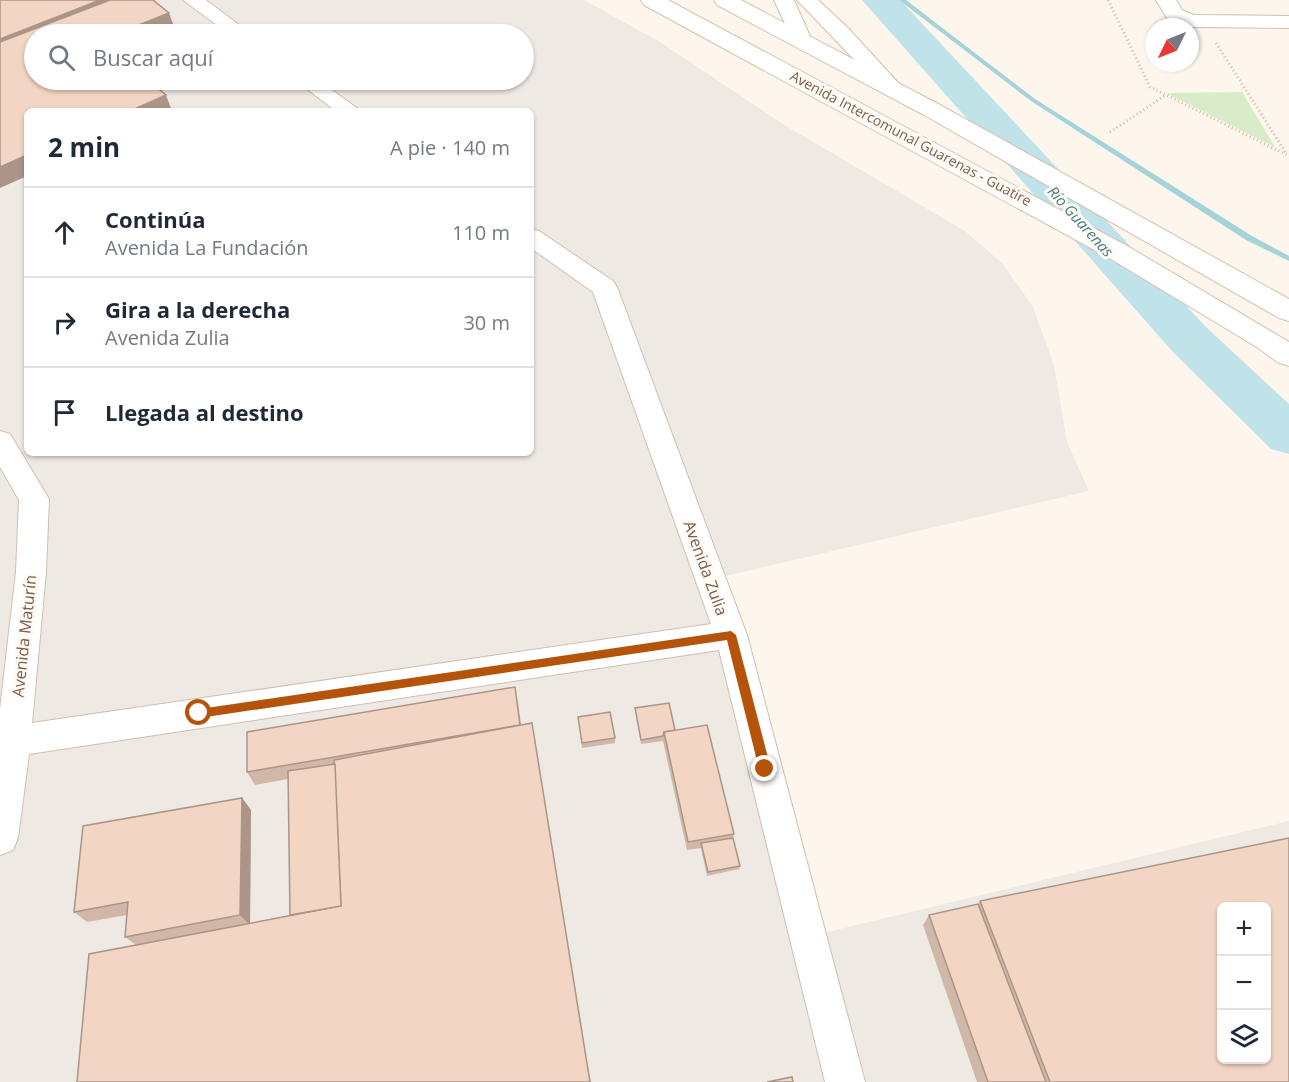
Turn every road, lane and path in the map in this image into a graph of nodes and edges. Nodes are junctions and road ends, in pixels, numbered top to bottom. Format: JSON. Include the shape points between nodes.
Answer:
{"nodes":[{"id":1,"x":193,"y":0,"type":"edge"},
{"id":2,"x":652,"y":0,"type":"edge"},
{"id":3,"x":725,"y":0,"type":"edge"},
{"id":4,"x":784,"y":0,"type":"edge"},
{"id":5,"x":807,"y":0,"type":"edge"},
{"id":6,"x":1108,"y":0,"type":"edge"},
{"id":7,"x":1166,"y":0,"type":"edge"},
{"id":8,"x":1203,"y":22,"type":"junction"},
{"id":9,"x":1289,"y":22,"type":"edge"},
{"id":10,"x":227,"y":24,"type":"edge"},
{"id":11,"x":802,"y":41,"type":"junction"},
{"id":12,"x":319,"y":90,"type":"edge"},
{"id":13,"x":895,"y":91,"type":"junction"},
{"id":14,"x":1166,"y":95,"type":"junction"},
{"id":15,"x":346,"y":108,"type":"edge"},
{"id":16,"x":1110,"y":132,"type":"dead end"},
{"id":17,"x":1288,"y":155,"type":"edge"},
{"id":18,"x":534,"y":239,"type":"edge"},
{"id":19,"x":1289,"y":311,"type":"edge"},
{"id":20,"x":1289,"y":356,"type":"edge"},
{"id":21,"x":0,"y":442,"type":"edge"},
{"id":22,"x":731,"y":635,"type":"junction"},
{"id":23,"x":7,"y":742,"type":"edge"},
{"id":24,"x":0,"y":838,"type":"edge"},
{"id":25,"x":845,"y":1082,"type":"edge"}],
"edges":[{"from":1,"to":10,"type":"street"},
{"from":2,"to":20,"type":"main road","name":"Avenida Intercomunal Guarenas - Guatire","via":[[1010,191]]},
{"from":3,"to":11,"type":"main road","name":"Avenida Intercomunal Guarenas - Guatire"},
{"from":4,"to":11,"type":"street"},
{"from":5,"to":13,"type":"street"},
{"from":6,"to":14,"type":"path","via":[[1150,87]]},
{"from":7,"to":8,"type":"street","via":[[1174,14]]},
{"from":8,"to":9,"type":"street"},
{"from":8,"to":17,"type":"path"},
{"from":11,"to":13,"type":"main road","name":"Avenida Intercomunal Guarenas - Guatire"},
{"from":12,"to":15,"type":"street"},
{"from":13,"to":19,"type":"main road","name":"Avenida Intercomunal Guarenas - Guatire"},
{"from":14,"to":16,"type":"path"},
{"from":14,"to":17,"type":"path"},
{"from":18,"to":22,"type":"street","name":"Avenida Zulia","via":[[604,287]]},
{"from":21,"to":23,"type":"street","name":"Avenida Maturín","via":[[34,499],[31,573]]},
{"from":22,"to":23,"type":"street"},
{"from":22,"to":25,"type":"street","name":"Avenida Zulia"},
{"from":23,"to":24,"type":"street","name":"Avenida Maturín"}]}
